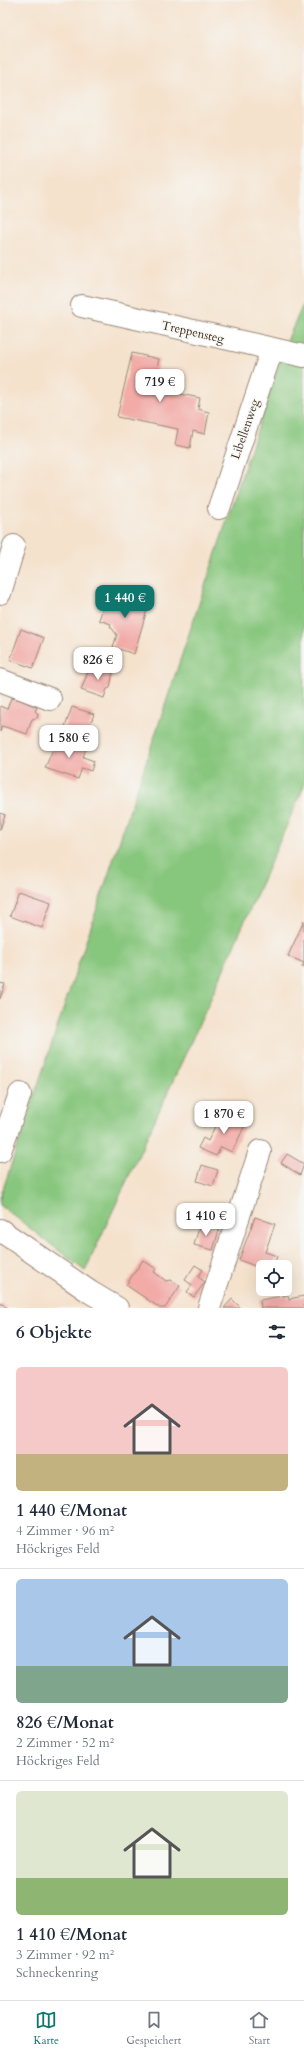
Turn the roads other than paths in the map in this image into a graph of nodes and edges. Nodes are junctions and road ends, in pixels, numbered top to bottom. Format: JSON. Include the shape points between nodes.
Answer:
{"nodes":[{"id":1,"x":82,"y":306,"type":"dead end"},
{"id":2,"x":272,"y":350,"type":"junction"},
{"id":3,"x":304,"y":356,"type":"edge"},
{"id":4,"x":219,"y":508,"type":"dead end"},
{"id":5,"x":14,"y":546,"type":"dead end"},
{"id":6,"x":0,"y":594,"type":"edge"},
{"id":7,"x":0,"y":680,"type":"edge"},
{"id":8,"x":50,"y":699,"type":"dead end"},
{"id":9,"x":20,"y":1094,"type":"dead end"},
{"id":10,"x":0,"y":1151,"type":"edge"},
{"id":11,"x":260,"y":1151,"type":"dead end"},
{"id":12,"x":0,"y":1230,"type":"edge"},
{"id":13,"x":117,"y":1308,"type":"edge"},
{"id":14,"x":209,"y":1308,"type":"edge"}],
"edges":[{"from":1,"to":2,"type":"street","name":"Treppensteg"},
{"from":2,"to":3,"type":"street","name":"Treppensteg"},
{"from":2,"to":4,"type":"street","name":"Libellenweg"},
{"from":5,"to":6,"type":"street"},
{"from":7,"to":8,"type":"street"},
{"from":9,"to":10,"type":"street"},
{"from":11,"to":14,"type":"street"},
{"from":12,"to":13,"type":"street"}]}
